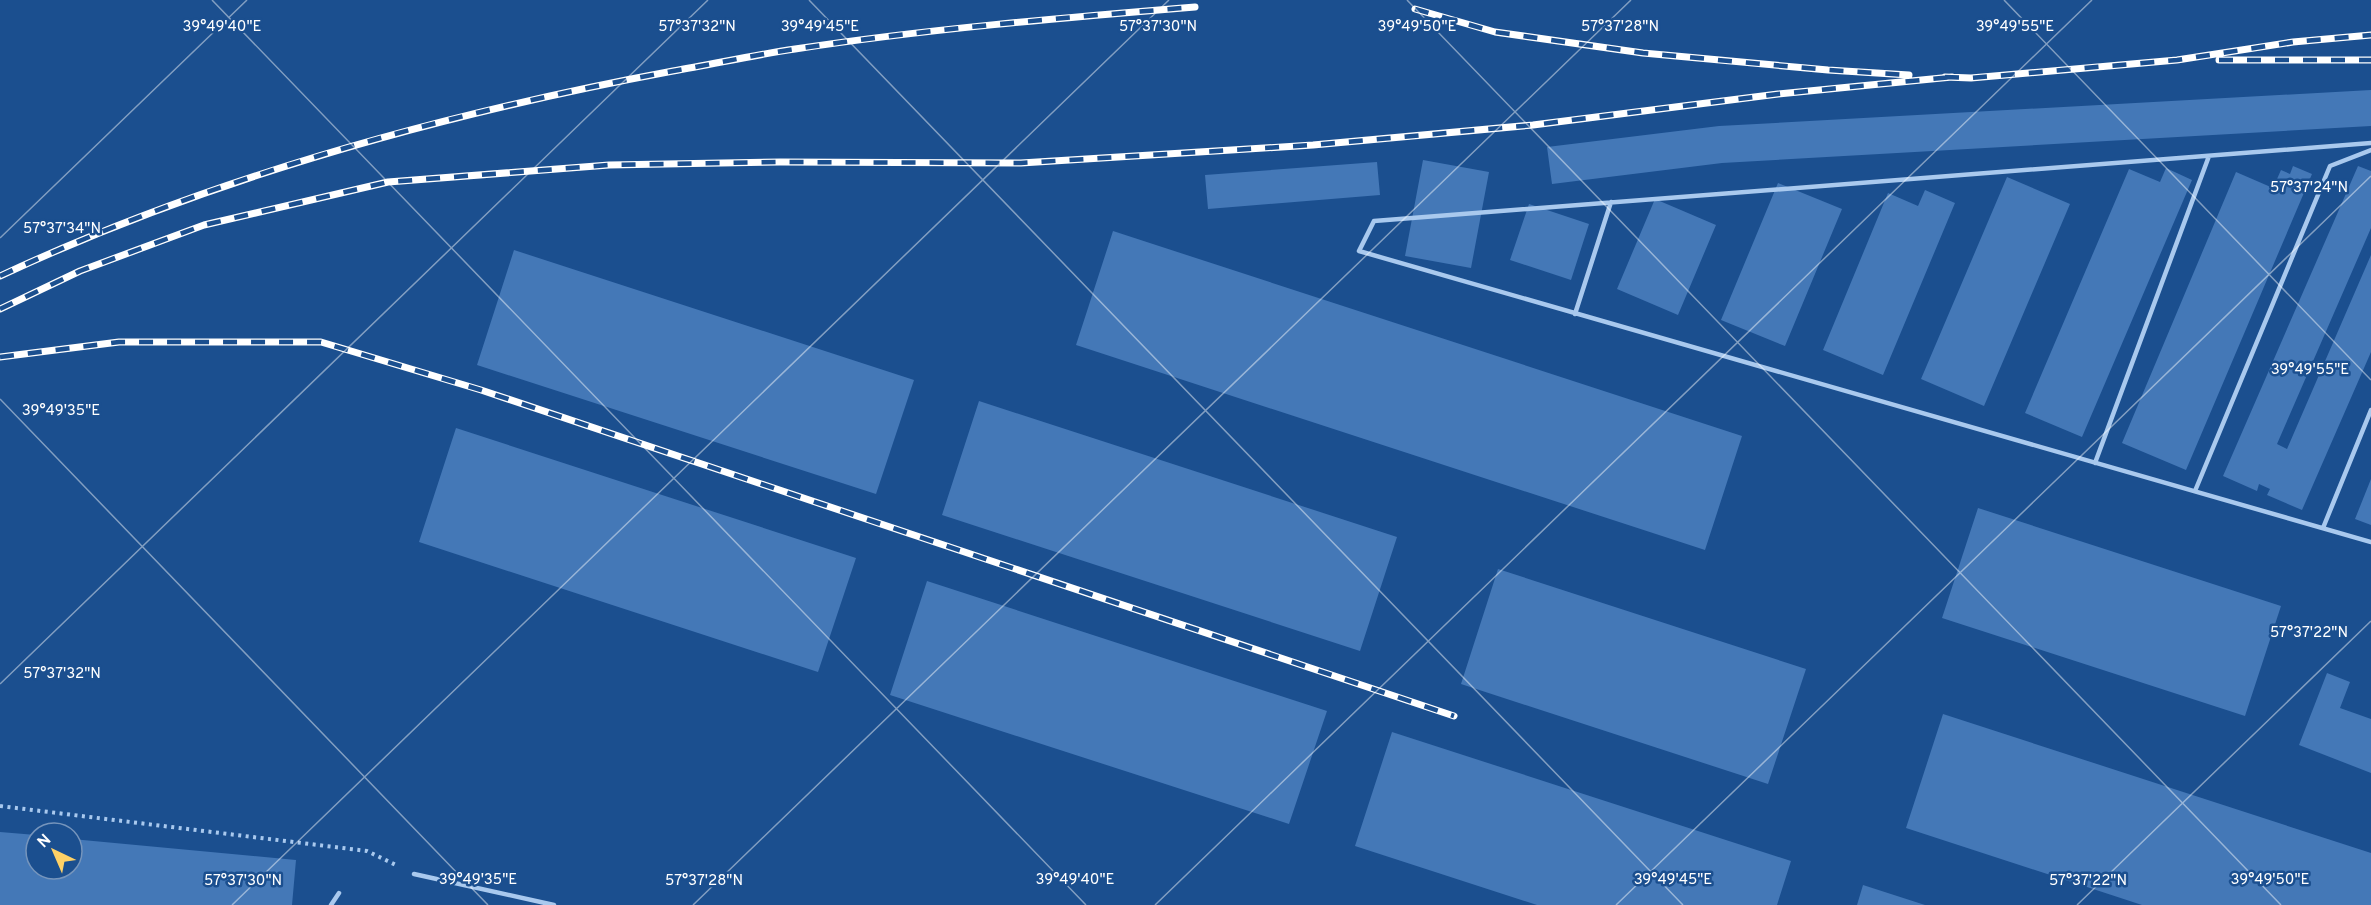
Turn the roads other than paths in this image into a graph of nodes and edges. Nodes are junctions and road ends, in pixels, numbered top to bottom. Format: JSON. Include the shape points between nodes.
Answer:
{"nodes":[{"id":1,"x":2371,"y":143,"type":"edge"},
{"id":2,"x":2371,"y":150,"type":"edge"},
{"id":3,"x":2209,"y":156,"type":"junction"},
{"id":4,"x":1611,"y":202,"type":"junction"},
{"id":5,"x":1575,"y":314,"type":"junction"},
{"id":6,"x":2371,"y":410,"type":"edge"},
{"id":7,"x":2095,"y":463,"type":"junction"},
{"id":8,"x":2195,"y":491,"type":"junction"},
{"id":9,"x":2323,"y":528,"type":"junction"},
{"id":10,"x":2371,"y":542,"type":"edge"},
{"id":11,"x":414,"y":874,"type":"road end"},
{"id":12,"x":339,"y":893,"type":"dead end"},
{"id":13,"x":331,"y":905,"type":"edge"},
{"id":14,"x":554,"y":905,"type":"edge"}],
"edges":[{"from":1,"to":3,"type":"lane"},
{"from":2,"to":8,"type":"lane","via":[[2330,166]]},
{"from":3,"to":4,"type":"lane"},
{"from":3,"to":7,"type":"lane"},
{"from":4,"to":5,"type":"lane"},
{"from":4,"to":5,"type":"lane","via":[[1374,220],[1359,251]]},
{"from":5,"to":7,"type":"lane"},
{"from":6,"to":9,"type":"lane"},
{"from":7,"to":8,"type":"lane"},
{"from":8,"to":9,"type":"lane"},
{"from":9,"to":10,"type":"lane"},
{"from":11,"to":14,"type":"lane"},
{"from":12,"to":13,"type":"lane"}]}
